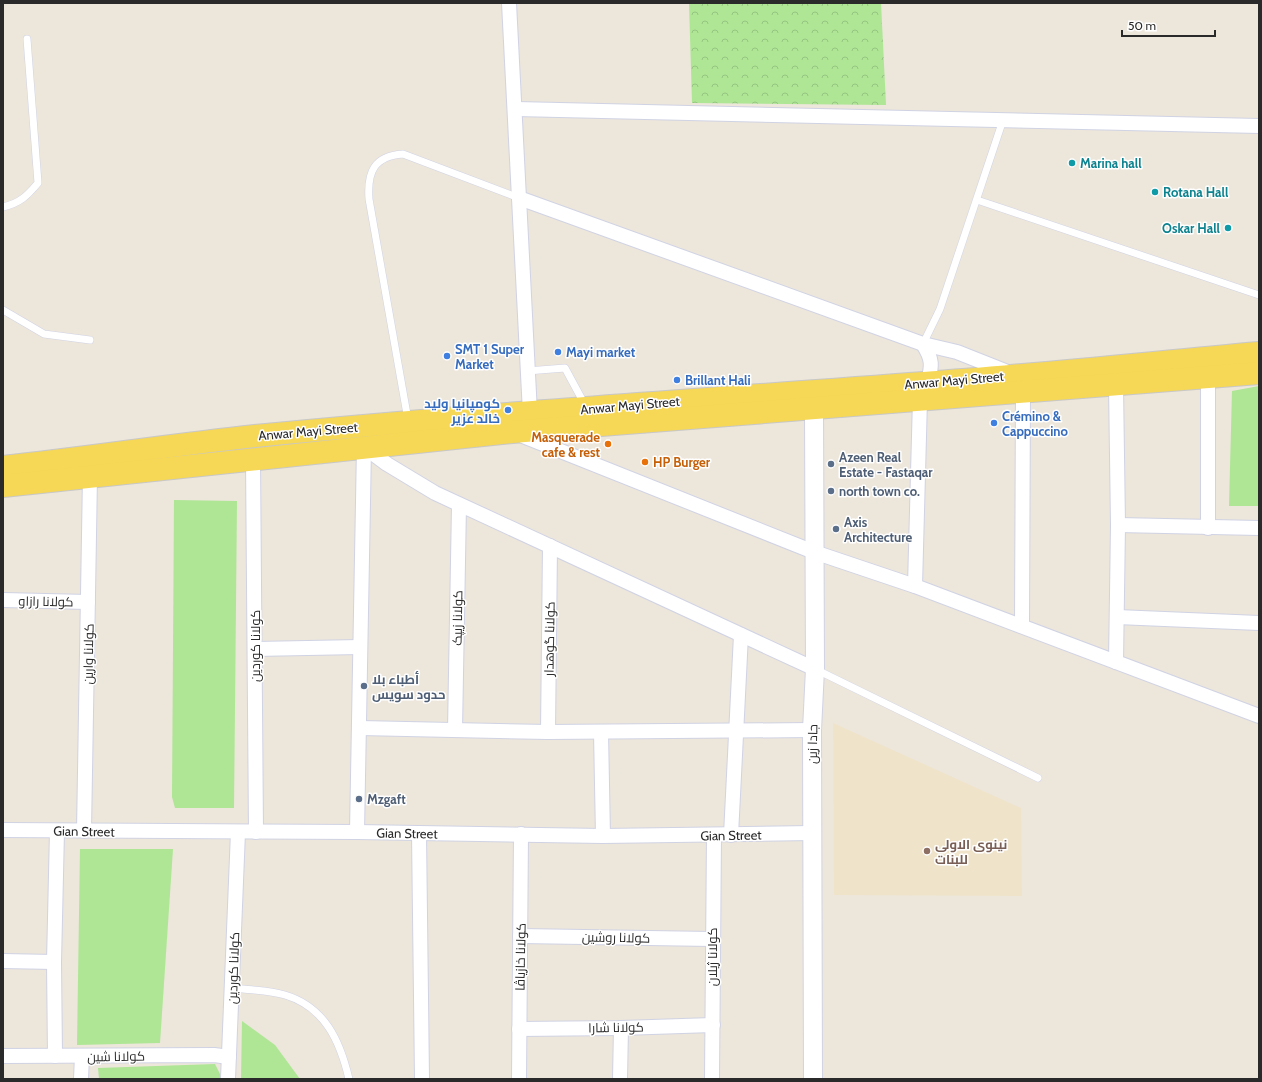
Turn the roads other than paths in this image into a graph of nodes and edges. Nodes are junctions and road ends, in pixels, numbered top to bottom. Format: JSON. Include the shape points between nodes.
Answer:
{"nodes":[{"id":1,"x":509,"y":3,"type":"edge"},
{"id":2,"x":27,"y":39,"type":"dead end"},
{"id":3,"x":516,"y":109,"type":"junction"},
{"id":4,"x":1004,"y":120,"type":"junction"},
{"id":5,"x":1259,"y":126,"type":"edge"},
{"id":6,"x":519,"y":198,"type":"junction"},
{"id":7,"x":977,"y":200,"type":"junction"},
{"id":8,"x":3,"y":206,"type":"edge"},
{"id":9,"x":1259,"y":295,"type":"edge"},
{"id":10,"x":3,"y":310,"type":"edge"},
{"id":11,"x":90,"y":340,"type":"dead end"},
{"id":12,"x":923,"y":344,"type":"junction"},
{"id":13,"x":1259,"y":353,"type":"edge"},
{"id":14,"x":527,"y":371,"type":"junction"},
{"id":15,"x":1259,"y":373,"type":"edge"},
{"id":16,"x":1208,"y":378,"type":"junction"},
{"id":17,"x":1018,"y":383,"type":"junction"},
{"id":18,"x":1116,"y":385,"type":"junction"},
{"id":19,"x":924,"y":391,"type":"junction"},
{"id":20,"x":588,"y":408,"type":"junction"},
{"id":21,"x":702,"y":408,"type":"junction"},
{"id":22,"x":814,"y":409,"type":"junction"},
{"id":23,"x":530,"y":413,"type":"junction"},
{"id":24,"x":409,"y":422,"type":"junction"},
{"id":25,"x":512,"y":432,"type":"junction"},
{"id":26,"x":364,"y":447,"type":"junction"},
{"id":27,"x":253,"y":459,"type":"junction"},
{"id":28,"x":3,"y":467,"type":"edge"},
{"id":29,"x":90,"y":476,"type":"junction"},
{"id":30,"x":3,"y":486,"type":"edge"},
{"id":31,"x":459,"y":505,"type":"junction"},
{"id":32,"x":1118,"y":525,"type":"junction"},
{"id":33,"x":1208,"y":528,"type":"junction"},
{"id":34,"x":1259,"y":528,"type":"edge"},
{"id":35,"x":550,"y":546,"type":"junction"},
{"id":36,"x":814,"y":552,"type":"junction"},
{"id":37,"x":915,"y":586,"type":"junction"},
{"id":38,"x":3,"y":600,"type":"edge"},
{"id":39,"x":88,"y":602,"type":"junction"},
{"id":40,"x":1116,"y":617,"type":"junction"},
{"id":41,"x":1259,"y":623,"type":"edge"},
{"id":42,"x":1022,"y":626,"type":"junction"},
{"id":43,"x":741,"y":635,"type":"junction"},
{"id":44,"x":360,"y":647,"type":"junction"},
{"id":45,"x":255,"y":648,"type":"junction"},
{"id":46,"x":1116,"y":662,"type":"junction"},
{"id":47,"x":815,"y":669,"type":"junction"},
{"id":48,"x":1259,"y":716,"type":"edge"},
{"id":49,"x":360,"y":728,"type":"junction"},
{"id":50,"x":455,"y":730,"type":"junction"},
{"id":51,"x":812,"y":730,"type":"junction"},
{"id":52,"x":737,"y":731,"type":"junction"},
{"id":53,"x":548,"y":732,"type":"junction"},
{"id":54,"x":602,"y":732,"type":"junction"},
{"id":55,"x":1038,"y":778,"type":"dead end"},
{"id":56,"x":3,"y":830,"type":"edge"},
{"id":57,"x":57,"y":831,"type":"junction"},
{"id":58,"x":84,"y":831,"type":"junction"},
{"id":59,"x":238,"y":832,"type":"junction"},
{"id":60,"x":256,"y":832,"type":"junction"},
{"id":61,"x":357,"y":832,"type":"junction"},
{"id":62,"x":419,"y":833,"type":"junction"},
{"id":63,"x":812,"y":833,"type":"junction"},
{"id":64,"x":521,"y":834,"type":"junction"},
{"id":65,"x":714,"y":835,"type":"junction"},
{"id":66,"x":731,"y":835,"type":"junction"},
{"id":67,"x":603,"y":836,"type":"junction"},
{"id":68,"x":520,"y":936,"type":"junction"},
{"id":69,"x":712,"y":938,"type":"junction"},
{"id":70,"x":3,"y":961,"type":"edge"},
{"id":71,"x":54,"y":962,"type":"junction"},
{"id":72,"x":232,"y":988,"type":"junction"},
{"id":73,"x":713,"y":1024,"type":"junction"},
{"id":74,"x":621,"y":1028,"type":"junction"},
{"id":75,"x":519,"y":1029,"type":"junction"},
{"id":76,"x":3,"y":1056,"type":"edge"},
{"id":77,"x":55,"y":1056,"type":"junction"},
{"id":78,"x":82,"y":1056,"type":"junction"},
{"id":79,"x":229,"y":1057,"type":"junction"},
{"id":80,"x":82,"y":1079,"type":"edge"},
{"id":81,"x":228,"y":1079,"type":"edge"},
{"id":82,"x":349,"y":1079,"type":"edge"},
{"id":83,"x":422,"y":1079,"type":"edge"},
{"id":84,"x":519,"y":1079,"type":"edge"},
{"id":85,"x":620,"y":1079,"type":"edge"},
{"id":86,"x":712,"y":1079,"type":"edge"},
{"id":87,"x":813,"y":1079,"type":"edge"}],
"edges":[{"from":1,"to":3,"type":"street"},
{"from":2,"to":8,"type":"lane","via":[[38,183],[25,199]]},
{"from":3,"to":4,"type":"street"},
{"from":3,"to":6,"type":"street"},
{"from":4,"to":5,"type":"street"},
{"from":4,"to":7,"type":"lane"},
{"from":6,"to":12,"type":"street"},
{"from":6,"to":14,"type":"street"},
{"from":6,"to":24,"type":"lane","via":[[403,154],[386,157],[374,167],[369,177],[369,199]]},
{"from":7,"to":9,"type":"lane"},
{"from":7,"to":12,"type":"lane","via":[[940,309]]},
{"from":10,"to":11,"type":"lane","via":[[44,334]]},
{"from":12,"to":17,"type":"street","via":[[957,352]]},
{"from":12,"to":19,"type":"street","via":[[932,365]]},
{"from":13,"to":17,"type":"main road","name":"Anwar Mayi Street"},
{"from":14,"to":20,"type":"lane","via":[[565,368]]},
{"from":14,"to":23,"type":"street"},
{"from":15,"to":16,"type":"main road","name":"Anwar Mayi Street"},
{"from":16,"to":18,"type":"main road","name":"Anwar Mayi Street"},
{"from":16,"to":33,"type":"street"},
{"from":17,"to":18,"type":"main road","name":"Anwar Mayi Street"},
{"from":17,"to":19,"type":"main road","name":"Anwar Mayi Street"},
{"from":17,"to":42,"type":"street"},
{"from":18,"to":32,"type":"street"},
{"from":19,"to":21,"type":"main road","name":"Anwar Mayi Street"},
{"from":19,"to":22,"type":"main road","name":"Anwar Mayi Street"},
{"from":19,"to":37,"type":"street"},
{"from":20,"to":21,"type":"main road","name":"Anwar Mayi Street"},
{"from":20,"to":23,"type":"main road","name":"Anwar Mayi Street"},
{"from":21,"to":22,"type":"main road","name":"Anwar Mayi Street"},
{"from":21,"to":25,"type":"main road","name":"Anwar Mayi Street"},
{"from":22,"to":36,"type":"street","name":"جادا زین"},
{"from":23,"to":24,"type":"main road","name":"Anwar Mayi Street"},
{"from":24,"to":28,"type":"main road","name":"Anwar Mayi Street","via":[[252,436]]},
{"from":25,"to":26,"type":"main road","name":"Anwar Mayi Street"},
{"from":25,"to":36,"type":"street"},
{"from":26,"to":27,"type":"main road","name":"Anwar Mayi Street"},
{"from":26,"to":31,"type":"street","via":[[410,479]]},
{"from":26,"to":44,"type":"street"},
{"from":27,"to":29,"type":"main road","name":"Anwar Mayi Street"},
{"from":27,"to":45,"type":"street","name":"کولانا کوردین"},
{"from":29,"to":30,"type":"main road","name":"Anwar Mayi Street"},
{"from":29,"to":39,"type":"street","name":"کولانا وارین"},
{"from":31,"to":35,"type":"street"},
{"from":31,"to":50,"type":"street","name":"کولانا زیپک"},
{"from":32,"to":33,"type":"street"},
{"from":32,"to":40,"type":"street"},
{"from":33,"to":34,"type":"street"},
{"from":35,"to":43,"type":"street"},
{"from":35,"to":53,"type":"street","name":"کولانا گوهدار"},
{"from":36,"to":37,"type":"street"},
{"from":36,"to":47,"type":"street","name":"جادا زین"},
{"from":37,"to":42,"type":"street"},
{"from":38,"to":39,"type":"street","name":"کولانا رازاو"},
{"from":39,"to":58,"type":"street","name":"کولانا وارین"},
{"from":40,"to":41,"type":"street"},
{"from":40,"to":46,"type":"street"},
{"from":42,"to":46,"type":"street"},
{"from":43,"to":47,"type":"street"},
{"from":43,"to":52,"type":"street"},
{"from":44,"to":45,"type":"street"},
{"from":44,"to":49,"type":"street"},
{"from":45,"to":60,"type":"street","name":"کولانا کوردین"},
{"from":46,"to":48,"type":"street"},
{"from":47,"to":51,"type":"street","name":"جادا زین"},
{"from":47,"to":55,"type":"lane"},
{"from":49,"to":50,"type":"street"},
{"from":49,"to":61,"type":"street"},
{"from":50,"to":53,"type":"street"},
{"from":51,"to":52,"type":"street"},
{"from":51,"to":63,"type":"street","name":"جادا زین"},
{"from":52,"to":54,"type":"street"},
{"from":52,"to":66,"type":"street"},
{"from":53,"to":54,"type":"street"},
{"from":54,"to":67,"type":"street"},
{"from":56,"to":57,"type":"street","name":"Gian Street"},
{"from":57,"to":58,"type":"street","name":"Gian Street"},
{"from":57,"to":71,"type":"street"},
{"from":58,"to":59,"type":"street","name":"Gian Street"},
{"from":59,"to":60,"type":"street","name":"Gian Street"},
{"from":59,"to":72,"type":"street","name":"کولانا کوردین"},
{"from":60,"to":61,"type":"street","name":"Gian Street"},
{"from":61,"to":62,"type":"street","name":"Gian Street"},
{"from":62,"to":64,"type":"street","name":"Gian Street"},
{"from":62,"to":83,"type":"street"},
{"from":63,"to":66,"type":"street","name":"Gian Street"},
{"from":63,"to":87,"type":"street","name":"جادا زین"},
{"from":64,"to":67,"type":"street","name":"Gian Street"},
{"from":64,"to":68,"type":"street","name":"کولانا خازیاڤا"},
{"from":65,"to":66,"type":"street","name":"Gian Street"},
{"from":65,"to":67,"type":"street","name":"Gian Street"},
{"from":65,"to":69,"type":"street","name":"کولانا ژیلان"},
{"from":68,"to":69,"type":"street","name":"کولانا روشین"},
{"from":68,"to":75,"type":"street","name":"کولانا خازیاڤا"},
{"from":69,"to":73,"type":"street","name":"کولانا ژیلان"},
{"from":70,"to":71,"type":"street"},
{"from":71,"to":77,"type":"street"},
{"from":72,"to":79,"type":"street","name":"کولانا کوردین"},
{"from":72,"to":82,"type":"lane","via":[[284,994],[310,1007],[330,1027]]},
{"from":73,"to":74,"type":"street","name":"کولانا شارا"},
{"from":73,"to":86,"type":"street","name":"کولانا ژیلان"},
{"from":74,"to":75,"type":"street","name":"کولانا شارا"},
{"from":74,"to":85,"type":"street"},
{"from":75,"to":84,"type":"street","name":"کولانا خازیاڤا"},
{"from":76,"to":77,"type":"street","name":"کولانا شین"},
{"from":77,"to":78,"type":"street","name":"کولانا شین"},
{"from":78,"to":79,"type":"street","name":"کولانا شین"},
{"from":78,"to":80,"type":"street"},
{"from":79,"to":81,"type":"street","name":"کولانا کوردین"}]}
